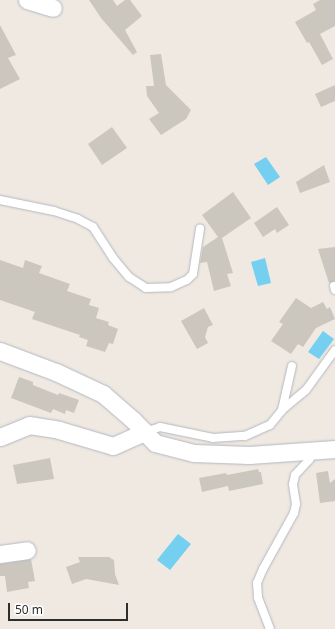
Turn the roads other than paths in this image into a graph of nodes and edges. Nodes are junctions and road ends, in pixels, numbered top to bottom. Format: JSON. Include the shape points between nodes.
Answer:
{"nodes":[{"id":1,"x":28,"y":0,"type":"edge"},
{"id":2,"x":54,"y":8,"type":"dead end"},
{"id":3,"x":0,"y":200,"type":"edge"},
{"id":4,"x":200,"y":229,"type":"dead end"},
{"id":5,"x":335,"y":350,"type":"edge"},
{"id":6,"x":0,"y":351,"type":"edge"},
{"id":7,"x":292,"y":366,"type":"dead end"},
{"id":8,"x":282,"y":410,"type":"junction"},
{"id":9,"x":145,"y":432,"type":"junction"},
{"id":10,"x":0,"y":437,"type":"edge"},
{"id":11,"x":335,"y":449,"type":"edge"},
{"id":12,"x":312,"y":451,"type":"junction"},
{"id":13,"x":26,"y":550,"type":"dead end"},
{"id":14,"x":0,"y":554,"type":"edge"},
{"id":15,"x":270,"y":629,"type":"edge"}],
"edges":[{"from":1,"to":2,"type":"street"},
{"from":3,"to":4,"type":"lane","via":[[54,211],[93,227],[129,277],[146,288],[171,287],[187,280],[193,274]]},
{"from":5,"to":8,"type":"lane","via":[[306,390]]},
{"from":6,"to":9,"type":"street","via":[[56,372],[103,394]]},
{"from":7,"to":8,"type":"lane"},
{"from":8,"to":9,"type":"lane","via":[[270,426],[245,436],[213,438],[160,427]]},
{"from":9,"to":10,"type":"street","via":[[113,446],[59,430],[29,425]]},
{"from":9,"to":12,"type":"street","via":[[155,443],[194,452],[249,456]]},
{"from":11,"to":12,"type":"street"},
{"from":12,"to":15,"type":"lane","via":[[309,460],[295,475],[294,513],[257,583],[258,597]]},
{"from":13,"to":14,"type":"street"}]}
